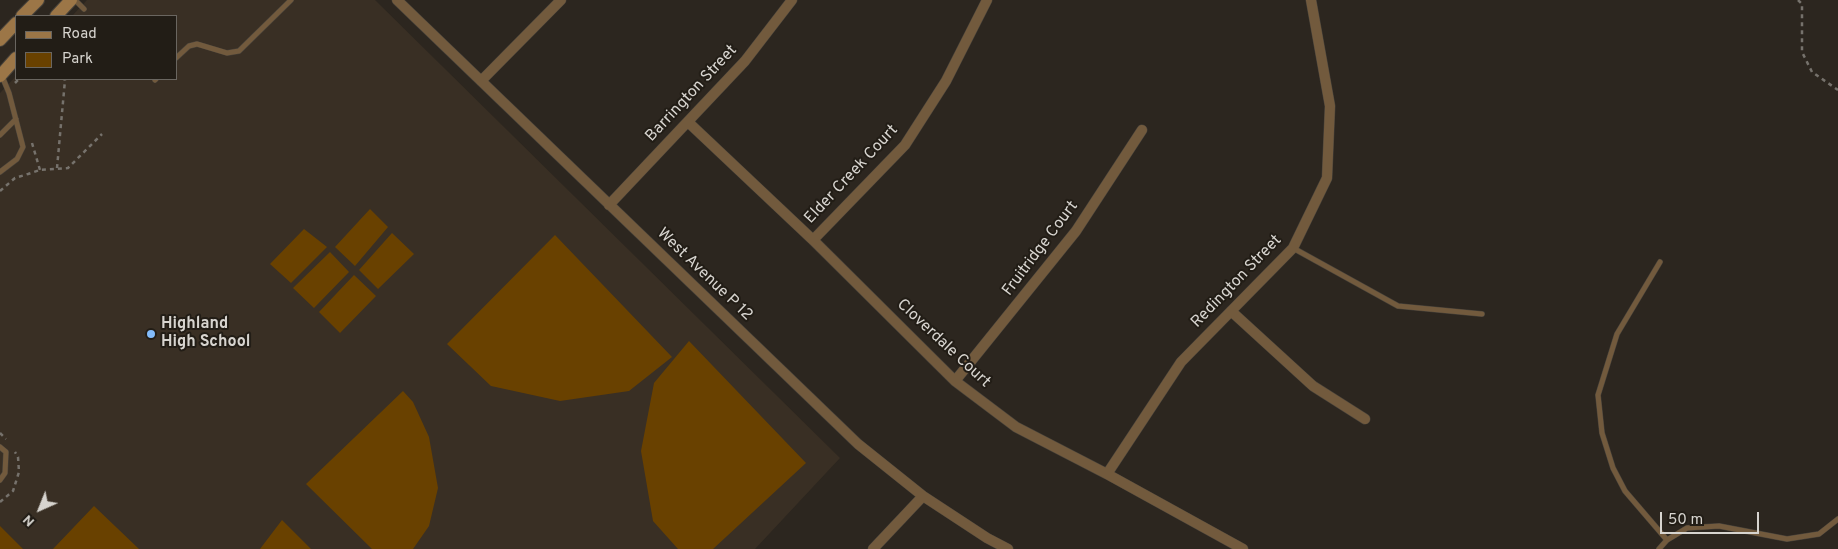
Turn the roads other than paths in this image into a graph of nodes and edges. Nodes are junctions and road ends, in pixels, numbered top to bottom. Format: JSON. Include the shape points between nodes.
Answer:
{"nodes":[{"id":1,"x":38,"y":0,"type":"edge"},
{"id":2,"x":71,"y":0,"type":"edge"},
{"id":3,"x":75,"y":0,"type":"edge"},
{"id":4,"x":290,"y":0,"type":"edge"},
{"id":5,"x":397,"y":0,"type":"edge"},
{"id":6,"x":561,"y":0,"type":"edge"},
{"id":7,"x":792,"y":0,"type":"edge"},
{"id":8,"x":986,"y":0,"type":"edge"},
{"id":9,"x":1311,"y":0,"type":"edge"},
{"id":10,"x":84,"y":9,"type":"dead end"},
{"id":11,"x":23,"y":15,"type":"edge"},
{"id":12,"x":57,"y":15,"type":"edge"},
{"id":13,"x":15,"y":24,"type":"edge"},
{"id":14,"x":0,"y":40,"type":"edge"},
{"id":15,"x":178,"y":56,"type":"edge"},
{"id":16,"x":15,"y":59,"type":"edge"},
{"id":17,"x":0,"y":75,"type":"edge"},
{"id":18,"x":481,"y":81,"type":"junction"},
{"id":19,"x":16,"y":118,"type":"junction"},
{"id":20,"x":688,"y":122,"type":"junction"},
{"id":21,"x":1142,"y":130,"type":"dead end"},
{"id":22,"x":0,"y":135,"type":"edge"},
{"id":23,"x":0,"y":172,"type":"edge"},
{"id":24,"x":609,"y":205,"type":"junction"},
{"id":25,"x":813,"y":240,"type":"junction"},
{"id":26,"x":1293,"y":248,"type":"junction"},
{"id":27,"x":1660,"y":262,"type":"dead end"},
{"id":28,"x":1231,"y":311,"type":"junction"},
{"id":29,"x":1482,"y":314,"type":"dead end"},
{"id":30,"x":955,"y":381,"type":"junction"},
{"id":31,"x":1365,"y":419,"type":"dead end"},
{"id":32,"x":0,"y":447,"type":"edge"},
{"id":33,"x":1107,"y":474,"type":"junction"},
{"id":34,"x":0,"y":480,"type":"edge"},
{"id":35,"x":923,"y":496,"type":"junction"},
{"id":36,"x":1838,"y":519,"type":"edge"},
{"id":37,"x":1667,"y":540,"type":"junction"},
{"id":38,"x":873,"y":549,"type":"edge"},
{"id":39,"x":1008,"y":549,"type":"edge"},
{"id":40,"x":1243,"y":549,"type":"edge"},
{"id":41,"x":1659,"y":549,"type":"edge"}],
"edges":[{"from":1,"to":11,"type":"main road"},
{"from":2,"to":12,"type":"main road"},
{"from":3,"to":10,"type":"lane"},
{"from":4,"to":15,"type":"lane","via":[[239,51],[227,53],[197,44],[189,46]]},
{"from":5,"to":18,"type":"street","name":"West Avenue P 12"},
{"from":6,"to":18,"type":"street"},
{"from":7,"to":20,"type":"street","name":"Barrington Street","via":[[745,61]]},
{"from":8,"to":25,"type":"street","name":"Elder Creek Court","via":[[946,81],[905,145]]},
{"from":9,"to":26,"type":"street","name":"Redington Street","via":[[1330,106],[1328,178]]},
{"from":13,"to":14,"type":"main road"},
{"from":16,"to":17,"type":"main road"},
{"from":17,"to":19,"type":"lane"},
{"from":18,"to":24,"type":"street","name":"West Avenue P 12"},
{"from":19,"to":22,"type":"lane"},
{"from":19,"to":23,"type":"lane","via":[[23,147],[17,158]]},
{"from":20,"to":24,"type":"street","name":"Barrington Street"},
{"from":20,"to":25,"type":"street","name":"Cloverdale Court"},
{"from":21,"to":30,"type":"street","name":"Fruitridge Court","via":[[1076,231]]},
{"from":24,"to":35,"type":"street","name":"West Avenue P 12","via":[[858,444]]},
{"from":25,"to":30,"type":"street","name":"Cloverdale Court"},
{"from":26,"to":28,"type":"street","name":"Redington Street"},
{"from":26,"to":29,"type":"lane","via":[[1398,306]]},
{"from":27,"to":37,"type":"lane","via":[[1617,334],[1598,394],[1603,437],[1613,468],[1625,491]]},
{"from":28,"to":31,"type":"street","via":[[1313,386]]},
{"from":28,"to":33,"type":"street","name":"Redington Street","via":[[1181,362]]},
{"from":30,"to":33,"type":"street","name":"Cloverdale Court","via":[[1016,427]]},
{"from":32,"to":34,"type":"lane","via":[[6,452],[5,473]]},
{"from":33,"to":40,"type":"street","name":"Cloverdale Court"},
{"from":35,"to":38,"type":"street"},
{"from":35,"to":39,"type":"street","name":"West Avenue P 12"},
{"from":36,"to":37,"type":"lane","via":[[1819,534],[1787,539],[1719,526],[1688,528]]},
{"from":37,"to":41,"type":"lane"}]}
